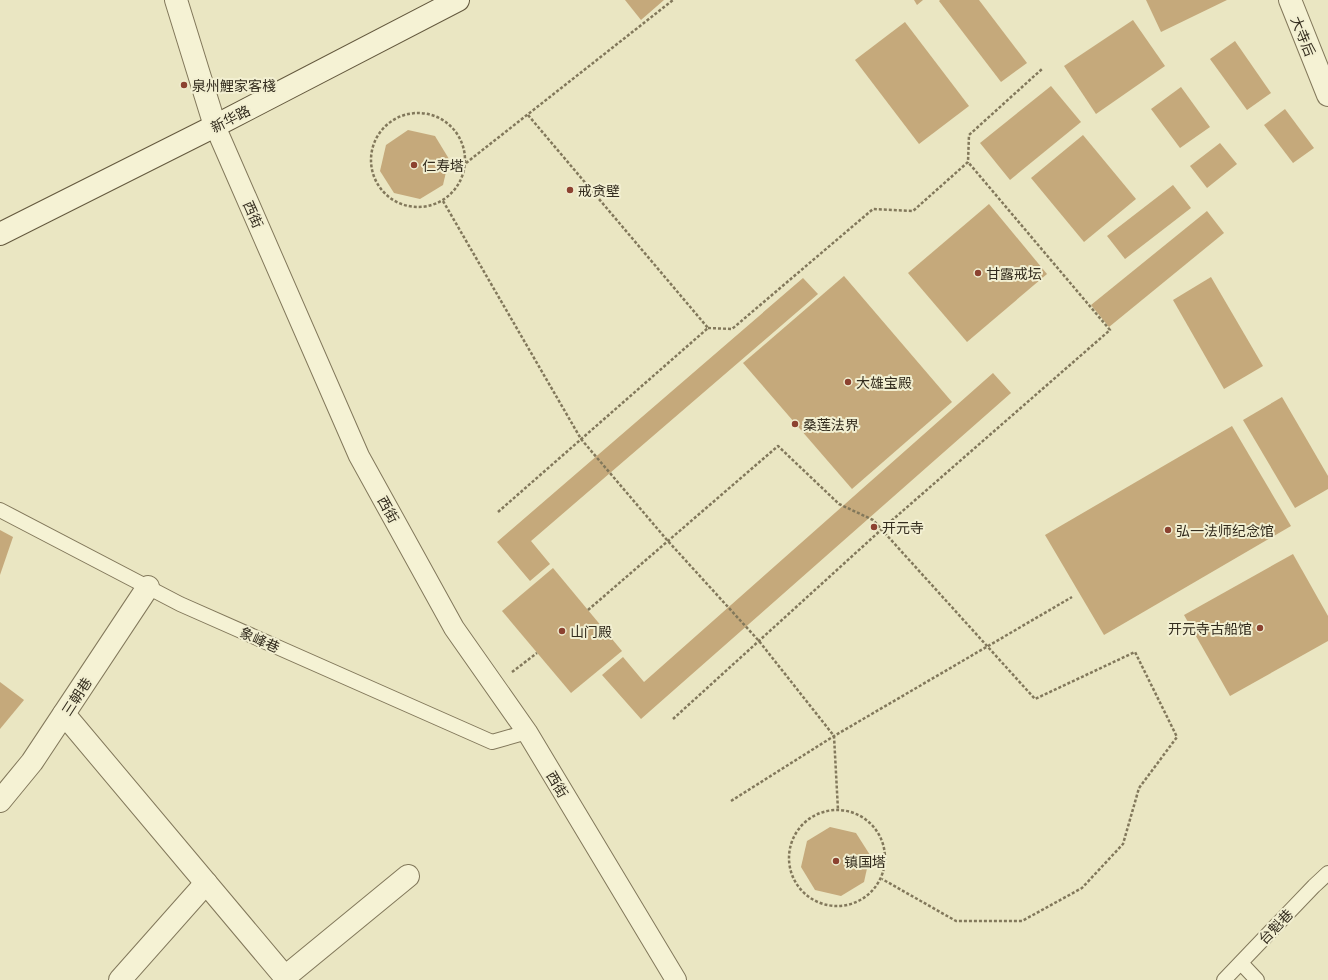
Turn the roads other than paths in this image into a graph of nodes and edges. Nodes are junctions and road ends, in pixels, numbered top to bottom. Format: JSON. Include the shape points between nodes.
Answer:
{"nodes":[{"id":1,"x":176,"y":0,"type":"edge"},
{"id":2,"x":458,"y":0,"type":"edge"},
{"id":3,"x":1290,"y":0,"type":"edge"},
{"id":4,"x":1328,"y":95,"type":"edge"},
{"id":5,"x":215,"y":126,"type":"junction"},
{"id":6,"x":0,"y":234,"type":"edge"},
{"id":7,"x":0,"y":510,"type":"edge"},
{"id":8,"x":148,"y":587,"type":"junction"},
{"id":9,"x":64,"y":714,"type":"junction"},
{"id":10,"x":527,"y":732,"type":"junction"},
{"id":11,"x":0,"y":801,"type":"edge"},
{"id":12,"x":1328,"y":873,"type":"edge"},
{"id":13,"x":408,"y":876,"type":"dead end"},
{"id":14,"x":206,"y":883,"type":"junction"},
{"id":15,"x":1241,"y":963,"type":"junction"},
{"id":16,"x":120,"y":980,"type":"edge"},
{"id":17,"x":676,"y":980,"type":"edge"},
{"id":18,"x":1224,"y":980,"type":"edge"},
{"id":19,"x":1257,"y":980,"type":"edge"}],
"edges":[{"from":1,"to":5,"type":"street","name":"西街"},
{"from":2,"to":5,"type":"street","name":"新华路"},
{"from":3,"to":4,"type":"street","name":"大寺后"},
{"from":5,"to":6,"type":"street","name":"新华路"},
{"from":5,"to":10,"type":"street","name":"西街","via":[[359,456],[454,628]]},
{"from":7,"to":8,"type":"lane","name":"象峰巷"},
{"from":8,"to":9,"type":"street","name":"三朝巷"},
{"from":8,"to":10,"type":"lane","name":"象峰巷","via":[[187,607],[492,742]]},
{"from":9,"to":11,"type":"street","name":"三朝巷","via":[[32,762]]},
{"from":9,"to":14,"type":"street"},
{"from":10,"to":17,"type":"street","name":"西街"},
{"from":12,"to":15,"type":"lane","name":"台魁巷"},
{"from":13,"to":14,"type":"street","via":[[285,977]]},
{"from":14,"to":16,"type":"street"},
{"from":15,"to":18,"type":"lane","name":"台魁巷"},
{"from":15,"to":19,"type":"lane"}]}
